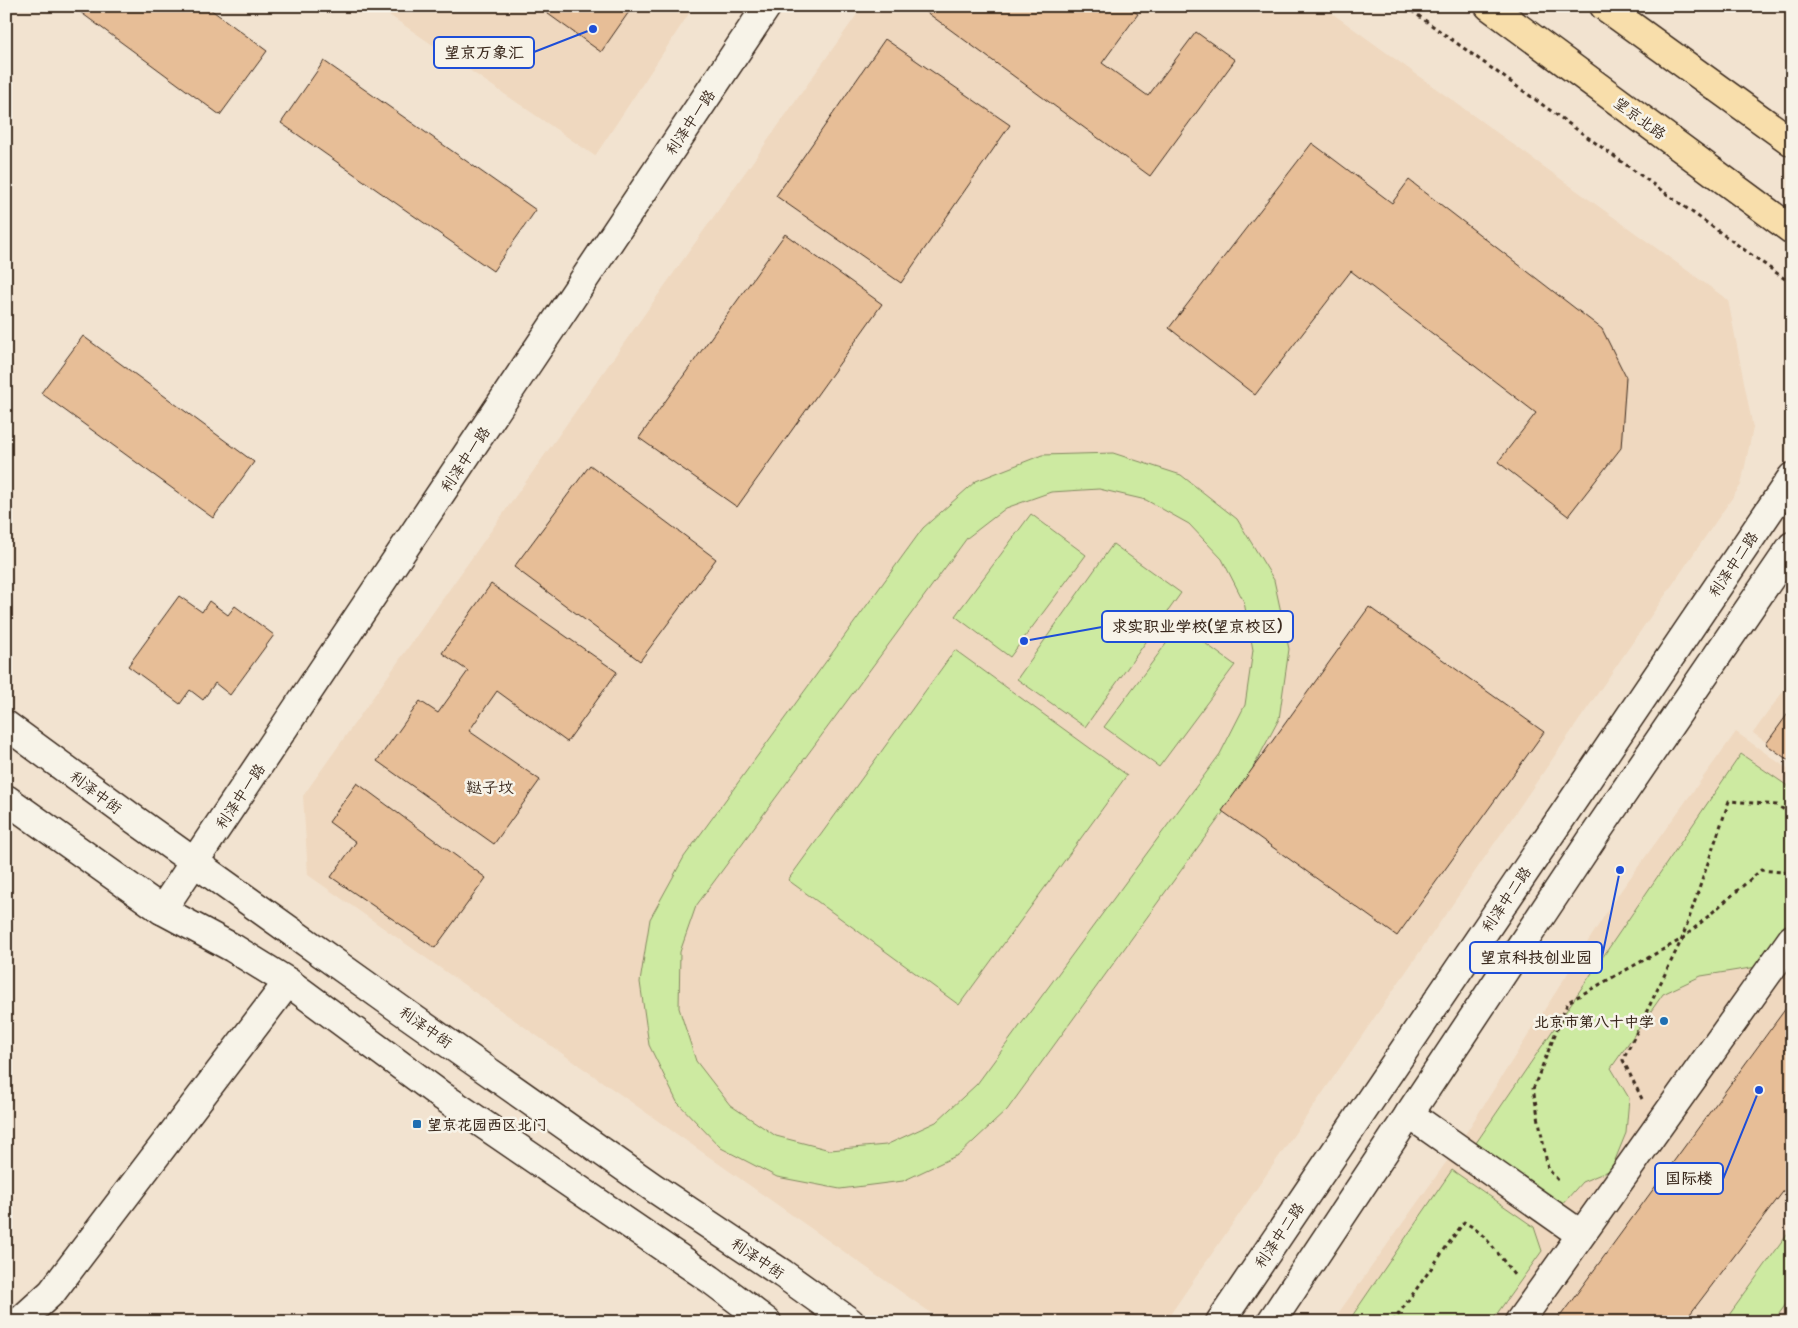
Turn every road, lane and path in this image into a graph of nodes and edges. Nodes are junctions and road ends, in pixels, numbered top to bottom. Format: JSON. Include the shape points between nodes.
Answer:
{"nodes":[{"id":1,"x":767,"y":6,"type":"edge"},
{"id":2,"x":1405,"y":6,"type":"edge"},
{"id":3,"x":1489,"y":6,"type":"edge"},
{"id":4,"x":1604,"y":6,"type":"edge"},
{"id":5,"x":1792,"y":142,"type":"edge"},
{"id":6,"x":1792,"y":230,"type":"edge"},
{"id":7,"x":1792,"y":284,"type":"edge"},
{"id":8,"x":1792,"y":477,"type":"edge"},
{"id":9,"x":1792,"y":546,"type":"edge"},
{"id":10,"x":6,"y":725,"type":"edge"},
{"id":11,"x":6,"y":800,"type":"edge"},
{"id":12,"x":1792,"y":815,"type":"edge"},
{"id":13,"x":196,"y":862,"type":"junction"},
{"id":14,"x":1792,"y":872,"type":"edge"},
{"id":15,"x":162,"y":910,"type":"junction"},
{"id":16,"x":1682,"y":939,"type":"junction"},
{"id":17,"x":1792,"y":939,"type":"edge"},
{"id":18,"x":288,"y":982,"type":"junction"},
{"id":19,"x":1409,"y":1114,"type":"junction"},
{"id":20,"x":1656,"y":1129,"type":"junction"},
{"id":21,"x":1560,"y":1181,"type":"dead end"},
{"id":22,"x":1580,"y":1234,"type":"junction"},
{"id":23,"x":1526,"y":1311,"type":"edge"},
{"id":24,"x":19,"y":1322,"type":"edge"},
{"id":25,"x":767,"y":1322,"type":"edge"},
{"id":26,"x":850,"y":1322,"type":"edge"},
{"id":27,"x":1220,"y":1322,"type":"edge"},
{"id":28,"x":1271,"y":1322,"type":"edge"},
{"id":29,"x":1393,"y":1322,"type":"edge"}],
"edges":[{"from":1,"to":13,"type":"street","name":"利泽中一路"},
{"from":2,"to":7,"type":"path"},
{"from":3,"to":6,"type":"main road","name":"望京北路"},
{"from":4,"to":5,"type":"main road"},
{"from":8,"to":27,"type":"street","name":"利泽中二路"},
{"from":9,"to":19,"type":"street"},
{"from":10,"to":13,"type":"street","name":"利泽中街"},
{"from":11,"to":15,"type":"street"},
{"from":12,"to":16,"type":"path","via":[[1777,805],[1729,801]]},
{"from":13,"to":15,"type":"street","name":"利泽中一路"},
{"from":13,"to":26,"type":"street","name":"利泽中街","via":[[654,1188]]},
{"from":14,"to":16,"type":"path","via":[[1761,870]]},
{"from":15,"to":18,"type":"street"},
{"from":16,"to":20,"type":"path","via":[[1623,1060]]},
{"from":16,"to":21,"type":"path","via":[[1568,1002],[1533,1089],[1548,1169]]},
{"from":17,"to":20,"type":"street"},
{"from":18,"to":24,"type":"street","via":[[52,1292]]},
{"from":18,"to":25,"type":"street","via":[[442,1096],[710,1279]]},
{"from":19,"to":22,"type":"street"},
{"from":19,"to":28,"type":"street"},
{"from":20,"to":22,"type":"street"},
{"from":22,"to":23,"type":"street"},
{"from":23,"to":29,"type":"path","via":[[1492,1245],[1476,1228],[1464,1222]]}]}
